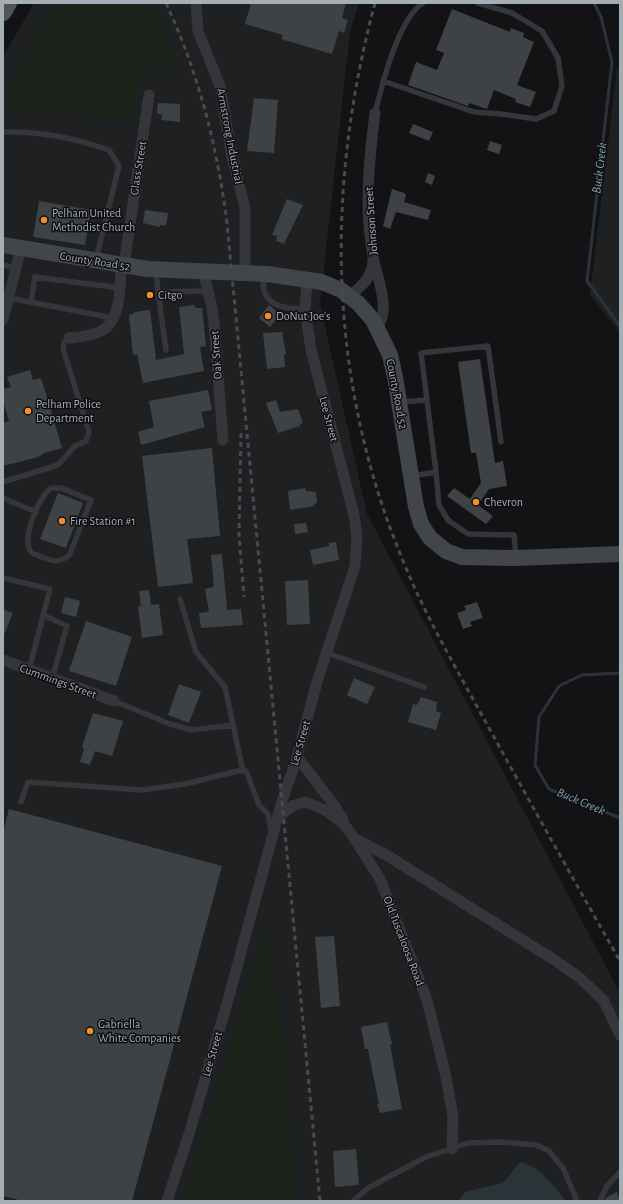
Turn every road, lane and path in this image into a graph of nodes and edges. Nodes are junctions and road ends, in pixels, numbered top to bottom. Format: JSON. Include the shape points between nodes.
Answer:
{"nodes":[{"id":1,"x":8,"y":3,"type":"edge"},
{"id":2,"x":196,"y":3,"type":"edge"},
{"id":3,"x":423,"y":3,"type":"edge"},
{"id":4,"x":478,"y":3,"type":"edge"},
{"id":5,"x":3,"y":12,"type":"edge"},
{"id":6,"x":383,"y":81,"type":"junction"},
{"id":7,"x":149,"y":95,"type":"dead end"},
{"id":8,"x":375,"y":113,"type":"joint"},
{"id":9,"x":3,"y":132,"type":"edge"},
{"id":10,"x":3,"y":244,"type":"edge"},
{"id":11,"x":21,"y":248,"type":"junction"},
{"id":12,"x":373,"y":257,"type":"junction"},
{"id":13,"x":96,"y":261,"type":"junction"},
{"id":14,"x":3,"y":265,"type":"edge"},
{"id":15,"x":123,"y":265,"type":"junction"},
{"id":16,"x":16,"y":268,"type":"junction"},
{"id":17,"x":156,"y":269,"type":"junction"},
{"id":18,"x":203,"y":271,"type":"junction"},
{"id":19,"x":245,"y":272,"type":"junction"},
{"id":20,"x":263,"y":274,"type":"junction"},
{"id":21,"x":307,"y":280,"type":"junction"},
{"id":22,"x":120,"y":288,"type":"junction"},
{"id":23,"x":208,"y":291,"type":"junction"},
{"id":24,"x":158,"y":292,"type":"junction"},
{"id":25,"x":350,"y":296,"type":"junction"},
{"id":26,"x":9,"y":298,"type":"junction"},
{"id":27,"x":31,"y":302,"type":"junction"},
{"id":28,"x":305,"y":309,"type":"junction"},
{"id":29,"x":113,"y":318,"type":"junction"},
{"id":30,"x":3,"y":320,"type":"edge"},
{"id":31,"x":377,"y":326,"type":"junction"},
{"id":32,"x":69,"y":338,"type":"joint"},
{"id":33,"x":166,"y":350,"type":"dead end"},
{"id":34,"x":428,"y":400,"type":"junction"},
{"id":35,"x":400,"y":402,"type":"junction"},
{"id":36,"x":223,"y":440,"type":"dead end"},
{"id":37,"x":501,"y":442,"type":"dead end"},
{"id":38,"x":436,"y":472,"type":"junction"},
{"id":39,"x":411,"y":476,"type":"junction"},
{"id":40,"x":3,"y":482,"type":"edge"},
{"id":41,"x":3,"y":498,"type":"edge"},
{"id":42,"x":36,"y":512,"type":"junction"},
{"id":43,"x":620,"y":554,"type":"edge"},
{"id":44,"x":516,"y":558,"type":"junction"},
{"id":45,"x":3,"y":578,"type":"edge"},
{"id":46,"x":180,"y":599,"type":"dead end"},
{"id":47,"x":43,"y":615,"type":"junction"},
{"id":48,"x":327,"y":653,"type":"junction"},
{"id":49,"x":3,"y":660,"type":"edge"},
{"id":50,"x":28,"y":671,"type":"junction"},
{"id":51,"x":52,"y":680,"type":"junction"},
{"id":52,"x":424,"y":687,"type":"dead end"},
{"id":53,"x":114,"y":702,"type":"joint"},
{"id":54,"x":233,"y":725,"type":"junction"},
{"id":55,"x":297,"y":757,"type":"junction"},
{"id":56,"x":243,"y":771,"type":"junction"},
{"id":57,"x":21,"y":802,"type":"dead end"},
{"id":58,"x":279,"y":816,"type":"junction"},
{"id":59,"x":273,"y":836,"type":"junction"},
{"id":60,"x":355,"y":839,"type":"junction"},
{"id":61,"x":620,"y":1036,"type":"edge"},
{"id":62,"x":452,"y":1149,"type":"junction"},
{"id":63,"x":620,"y":1172,"type":"edge"},
{"id":64,"x":167,"y":1201,"type":"edge"},
{"id":65,"x":353,"y":1201,"type":"edge"},
{"id":66,"x":577,"y":1201,"type":"edge"},
{"id":67,"x":600,"y":1201,"type":"edge"}],
"edges":[{"from":1,"to":5,"type":"main road"},
{"from":2,"to":19,"type":"street","name":"Armstrong Industrial","via":[[198,31],[220,86],[231,152],[245,208]]},
{"from":3,"to":6,"type":"lane","via":[[404,25]]},
{"from":4,"to":6,"type":"lane","via":[[512,13],[542,31],[558,58],[562,86],[554,111],[536,119],[474,112]]},
{"from":6,"to":8,"type":"lane"},
{"from":7,"to":15,"type":"street","name":"Glass Street"},
{"from":8,"to":12,"type":"street","name":"Johnson Street","via":[[368,184]]},
{"from":9,"to":13,"type":"lane","via":[[70,138],[109,150],[119,166]]},
{"from":10,"to":11,"type":"street","name":"County Road 52"},
{"from":11,"to":13,"type":"street","name":"County Road 52"},
{"from":11,"to":16,"type":"street"},
{"from":12,"to":25,"type":"street","via":[[371,271],[366,280]]},
{"from":12,"to":31,"type":"street","name":"Johnson Street","via":[[383,308],[382,319]]},
{"from":13,"to":15,"type":"street","name":"County Road 52"},
{"from":14,"to":16,"type":"lane"},
{"from":15,"to":17,"type":"street","name":"County Road 52"},
{"from":15,"to":22,"type":"street","name":"Glass Street"},
{"from":16,"to":26,"type":"street"},
{"from":17,"to":18,"type":"street","name":"County Road 52"},
{"from":17,"to":24,"type":"lane"},
{"from":18,"to":19,"type":"street","name":"County Road 52"},
{"from":18,"to":23,"type":"street","name":"Oak Street"},
{"from":19,"to":20,"type":"street","name":"County Road 52"},
{"from":20,"to":21,"type":"street","name":"County Road 52"},
{"from":20,"to":28,"type":"lane","via":[[264,292],[275,304],[288,309]]},
{"from":21,"to":25,"type":"street","name":"County Road 52","via":[[331,285]]},
{"from":21,"to":28,"type":"street","name":"Lee Street"},
{"from":22,"to":27,"type":"lane","via":[[35,277]]},
{"from":22,"to":29,"type":"street","name":"Glass Street"},
{"from":23,"to":24,"type":"lane"},
{"from":23,"to":36,"type":"street","name":"Oak Street","via":[[214,323]]},
{"from":24,"to":33,"type":"lane"},
{"from":25,"to":31,"type":"street","name":"County Road 52"},
{"from":26,"to":27,"type":"lane"},
{"from":26,"to":30,"type":"street"},
{"from":27,"to":29,"type":"lane"},
{"from":28,"to":48,"type":"street","name":"Lee Street","via":[[315,365],[349,493],[357,537],[355,566]]},
{"from":29,"to":32,"type":"street","via":[[108,327],[98,333]]},
{"from":31,"to":35,"type":"street","name":"County Road 52","via":[[390,355]]},
{"from":32,"to":40,"type":"lane","via":[[63,349],[89,432],[88,437],[86,441],[71,449],[58,465]]},
{"from":34,"to":35,"type":"lane"},
{"from":34,"to":37,"type":"lane","via":[[421,353],[488,346]]},
{"from":34,"to":38,"type":"lane"},
{"from":35,"to":39,"type":"street","name":"County Road 52"},
{"from":38,"to":39,"type":"lane"},
{"from":38,"to":44,"type":"lane","via":[[439,504],[448,520],[468,534],[514,535]]},
{"from":39,"to":44,"type":"street","name":"County Road 52","via":[[421,524],[436,544],[462,557]]},
{"from":41,"to":42,"type":"lane"},
{"from":42,"to":42,"type":"lane","via":[[44,494],[51,488],[61,488],[91,500],[70,554],[57,562],[29,550],[28,536]]},
{"from":43,"to":44,"type":"street","name":"County Road 52"},
{"from":45,"to":47,"type":"lane","via":[[50,590]]},
{"from":46,"to":54,"type":"lane","via":[[196,652],[225,687]]},
{"from":47,"to":50,"type":"lane"},
{"from":47,"to":51,"type":"lane","via":[[66,626]]},
{"from":48,"to":52,"type":"lane"},
{"from":48,"to":55,"type":"street","name":"Lee Street"},
{"from":49,"to":50,"type":"street","name":"Cummings Street"},
{"from":50,"to":51,"type":"street","name":"Cummings Street"},
{"from":51,"to":53,"type":"street","name":"Cummings Street"},
{"from":53,"to":54,"type":"lane","via":[[192,730]]},
{"from":54,"to":56,"type":"lane"},
{"from":55,"to":58,"type":"street","name":"Lee Street"},
{"from":55,"to":60,"type":"street","name":"Old Tuscaloosa Road","via":[[332,801]]},
{"from":56,"to":57,"type":"lane","via":[[185,784],[142,790],[28,782]]},
{"from":56,"to":59,"type":"lane","via":[[246,771],[259,805],[268,814]]},
{"from":58,"to":59,"type":"street","name":"Lee Street"},
{"from":58,"to":60,"type":"street","via":[[294,804],[306,802],[316,805],[343,823]]},
{"from":59,"to":64,"type":"street","name":"Lee Street","via":[[226,1008]]},
{"from":60,"to":61,"type":"street","via":[[388,856],[580,978],[604,1001]]},
{"from":60,"to":62,"type":"street","name":"Old Tuscaloosa Road","via":[[380,879],[427,1000],[450,1097],[454,1122]]},
{"from":62,"to":65,"type":"lane","via":[[426,1157],[368,1188]]},
{"from":62,"to":66,"type":"lane","via":[[468,1143],[536,1145],[549,1152],[563,1168]]},
{"from":63,"to":67,"type":"lane","via":[[607,1186]]}]}
